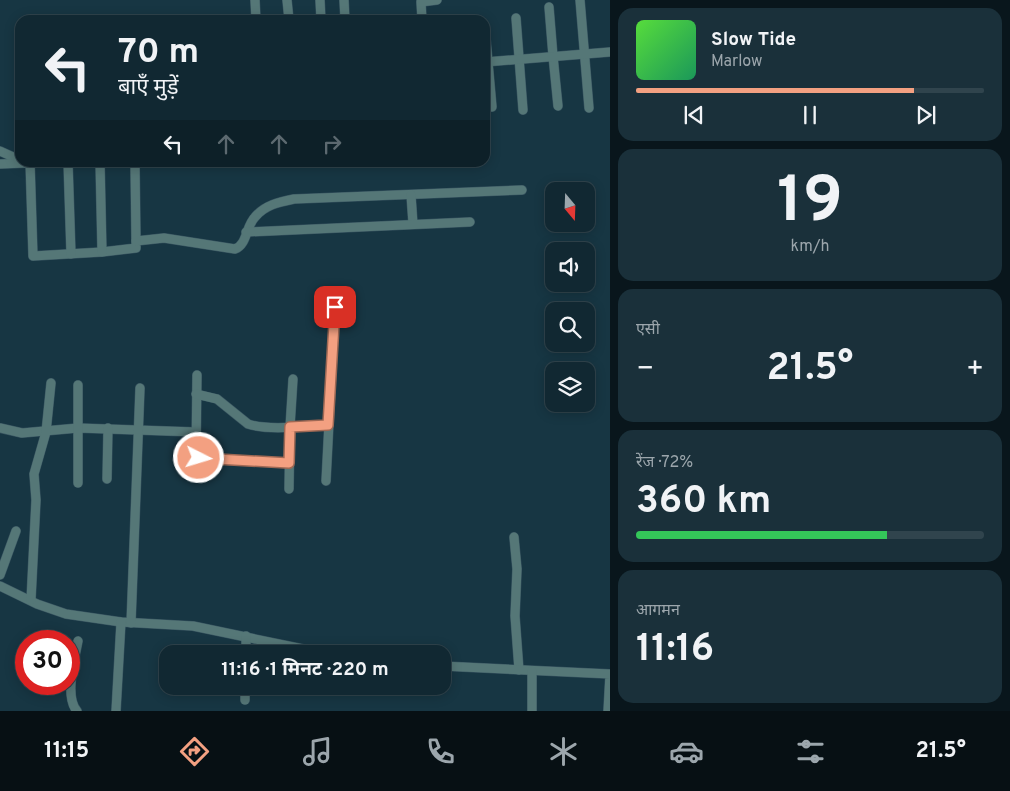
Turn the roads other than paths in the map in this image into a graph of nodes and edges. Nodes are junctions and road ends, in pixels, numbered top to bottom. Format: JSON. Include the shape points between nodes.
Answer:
{"nodes":[{"id":1,"x":255,"y":0,"type":"edge"},
{"id":2,"x":287,"y":0,"type":"edge"},
{"id":3,"x":320,"y":0,"type":"edge"},
{"id":4,"x":344,"y":0,"type":"edge"},
{"id":5,"x":437,"y":0,"type":"edge"},
{"id":6,"x":580,"y":0,"type":"edge"},
{"id":7,"x":421,"y":1,"type":"edge"},
{"id":8,"x":549,"y":7,"type":"dead end"},
{"id":9,"x":256,"y":15,"type":"edge"},
{"id":10,"x":288,"y":15,"type":"edge"},
{"id":11,"x":321,"y":15,"type":"edge"},
{"id":12,"x":345,"y":15,"type":"edge"},
{"id":13,"x":422,"y":15,"type":"edge"},
{"id":14,"x":516,"y":18,"type":"dead end"},
{"id":15,"x":610,"y":52,"type":"edge"},
{"id":16,"x":584,"y":54,"type":"junction"},
{"id":17,"x":552,"y":56,"type":"junction"},
{"id":18,"x":520,"y":59,"type":"junction"},
{"id":19,"x":490,"y":62,"type":"edge"},
{"id":20,"x":490,"y":89,"type":"edge"},
{"id":21,"x":558,"y":106,"type":"dead end"},
{"id":22,"x":492,"y":107,"type":"dead end"},
{"id":23,"x":589,"y":108,"type":"dead end"},
{"id":24,"x":523,"y":110,"type":"dead end"},
{"id":25,"x":0,"y":151,"type":"edge"},
{"id":26,"x":15,"y":157,"type":"edge"},
{"id":27,"x":15,"y":163,"type":"edge"},
{"id":28,"x":0,"y":164,"type":"edge"},
{"id":29,"x":27,"y":167,"type":"edge"},
{"id":30,"x":68,"y":167,"type":"edge"},
{"id":31,"x":100,"y":167,"type":"edge"},
{"id":32,"x":135,"y":167,"type":"edge"},
{"id":33,"x":522,"y":190,"type":"dead end"},
{"id":34,"x":411,"y":195,"type":"junction"},
{"id":35,"x":470,"y":222,"type":"dead end"},
{"id":36,"x":413,"y":224,"type":"junction"},
{"id":37,"x":246,"y":232,"type":"junction"},
{"id":38,"x":136,"y":241,"type":"junction"},
{"id":39,"x":102,"y":252,"type":"junction"},
{"id":40,"x":71,"y":254,"type":"junction"},
{"id":41,"x":335,"y":307,"type":"dead end"},
{"id":42,"x":197,"y":375,"type":"dead end"},
{"id":43,"x":293,"y":379,"type":"dead end"},
{"id":44,"x":51,"y":383,"type":"dead end"},
{"id":45,"x":78,"y":385,"type":"dead end"},
{"id":46,"x":140,"y":388,"type":"dead end"},
{"id":47,"x":196,"y":394,"type":"junction"},
{"id":48,"x":328,"y":425,"type":"junction"},
{"id":49,"x":290,"y":427,"type":"junction"},
{"id":50,"x":0,"y":428,"type":"edge"},
{"id":51,"x":78,"y":428,"type":"junction"},
{"id":52,"x":108,"y":428,"type":"junction"},
{"id":53,"x":139,"y":429,"type":"junction"},
{"id":54,"x":46,"y":432,"type":"junction"},
{"id":55,"x":196,"y":432,"type":"junction"},
{"id":56,"x":289,"y":463,"type":"junction"},
{"id":57,"x":107,"y":479,"type":"dead end"},
{"id":58,"x":326,"y":481,"type":"dead end"},
{"id":59,"x":78,"y":483,"type":"dead end"},
{"id":60,"x":289,"y":489,"type":"dead end"},
{"id":61,"x":16,"y":531,"type":"dead end"},
{"id":62,"x":514,"y":537,"type":"dead end"},
{"id":63,"x":0,"y":575,"type":"edge"},
{"id":64,"x":0,"y":586,"type":"edge"},
{"id":65,"x":31,"y":600,"type":"junction"},
{"id":66,"x":121,"y":622,"type":"junction"},
{"id":67,"x":131,"y":623,"type":"junction"},
{"id":68,"x":246,"y":636,"type":"junction"},
{"id":69,"x":246,"y":645,"type":"edge"},
{"id":70,"x":285,"y":645,"type":"edge"},
{"id":71,"x":451,"y":666,"type":"edge"},
{"id":72,"x":519,"y":670,"type":"junction"},
{"id":73,"x":532,"y":671,"type":"junction"},
{"id":74,"x":72,"y":695,"type":"edge"},
{"id":75,"x":245,"y":695,"type":"edge"},
{"id":76,"x":245,"y":700,"type":"dead end"},
{"id":77,"x":77,"y":711,"type":"edge"},
{"id":78,"x":116,"y":711,"type":"edge"},
{"id":79,"x":532,"y":711,"type":"edge"},
{"id":80,"x":608,"y":711,"type":"edge"}],
"edges":[{"from":1,"to":9,"type":"street"},
{"from":2,"to":10,"type":"street"},
{"from":3,"to":11,"type":"street"},
{"from":4,"to":12,"type":"street"},
{"from":5,"to":7,"type":"street"},
{"from":6,"to":16,"type":"street"},
{"from":7,"to":13,"type":"street"},
{"from":8,"to":17,"type":"street"},
{"from":14,"to":18,"type":"street"},
{"from":15,"to":16,"type":"street"},
{"from":16,"to":17,"type":"street"},
{"from":16,"to":23,"type":"street"},
{"from":17,"to":18,"type":"street"},
{"from":17,"to":21,"type":"street"},
{"from":18,"to":19,"type":"street"},
{"from":18,"to":24,"type":"street"},
{"from":20,"to":22,"type":"street"},
{"from":25,"to":26,"type":"street"},
{"from":27,"to":28,"type":"street"},
{"from":29,"to":40,"type":"street","via":[[32,256]]},
{"from":30,"to":40,"type":"street"},
{"from":31,"to":39,"type":"street"},
{"from":32,"to":38,"type":"street"},
{"from":33,"to":34,"type":"street"},
{"from":34,"to":36,"type":"street"},
{"from":34,"to":37,"type":"street","via":[[282,201],[265,208]]},
{"from":35,"to":36,"type":"street"},
{"from":36,"to":37,"type":"street"},
{"from":37,"to":38,"type":"street","via":[[243,243],[235,249],[164,238]]},
{"from":38,"to":39,"type":"street","via":[[136,248]]},
{"from":39,"to":40,"type":"street"},
{"from":41,"to":48,"type":"street"},
{"from":42,"to":47,"type":"street"},
{"from":43,"to":49,"type":"street"},
{"from":44,"to":54,"type":"street"},
{"from":45,"to":51,"type":"street"},
{"from":46,"to":53,"type":"street"},
{"from":47,"to":49,"type":"street","via":[[217,399],[248,424]]},
{"from":47,"to":55,"type":"street"},
{"from":48,"to":49,"type":"street"},
{"from":48,"to":58,"type":"street"},
{"from":49,"to":56,"type":"street"},
{"from":50,"to":54,"type":"street","via":[[22,433]]},
{"from":51,"to":52,"type":"street"},
{"from":51,"to":54,"type":"street"},
{"from":51,"to":59,"type":"street"},
{"from":52,"to":53,"type":"street"},
{"from":52,"to":57,"type":"street"},
{"from":53,"to":55,"type":"street"},
{"from":53,"to":67,"type":"street"},
{"from":54,"to":65,"type":"street","via":[[34,474],[36,500]]},
{"from":55,"to":56,"type":"street","via":[[196,452],[203,459]]},
{"from":56,"to":60,"type":"street"},
{"from":61,"to":63,"type":"street"},
{"from":62,"to":72,"type":"street"},
{"from":64,"to":65,"type":"street"},
{"from":65,"to":66,"type":"street","via":[[66,614]]},
{"from":66,"to":67,"type":"street"},
{"from":66,"to":78,"type":"street"},
{"from":67,"to":68,"type":"street","via":[[193,626]]},
{"from":68,"to":69,"type":"street"},
{"from":68,"to":70,"type":"street"},
{"from":71,"to":72,"type":"street"},
{"from":72,"to":73,"type":"street"},
{"from":73,"to":79,"type":"street"},
{"from":73,"to":80,"type":"street","via":[[610,674]]},
{"from":74,"to":77,"type":"street"},
{"from":75,"to":76,"type":"street"}]}
